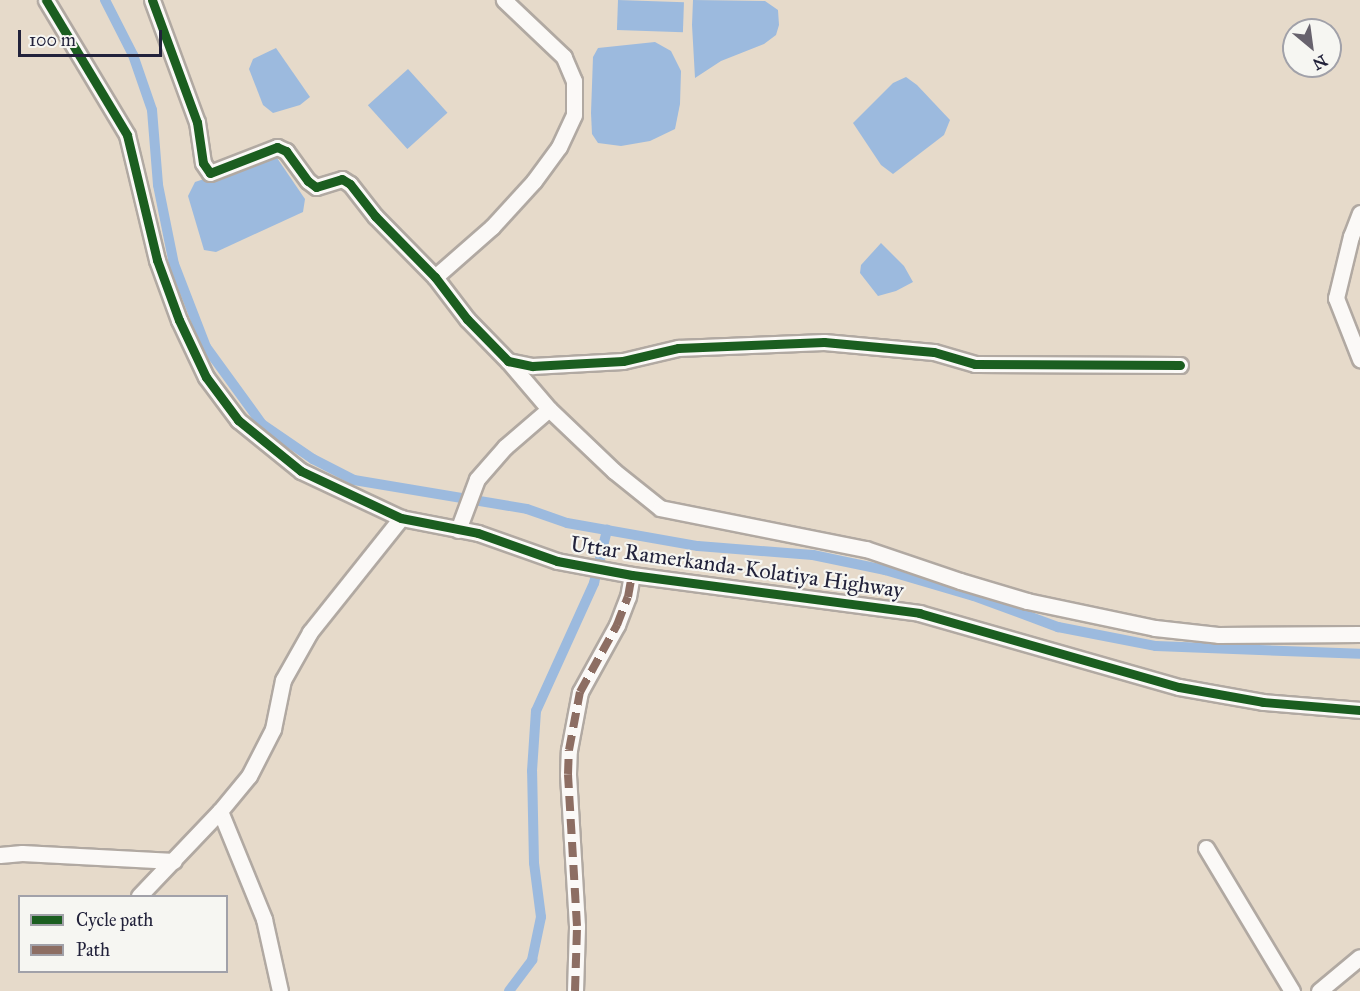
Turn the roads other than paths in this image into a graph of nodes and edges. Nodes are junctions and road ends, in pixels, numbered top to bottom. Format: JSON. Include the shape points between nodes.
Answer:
{"nodes":[{"id":1,"x":46,"y":0,"type":"edge"},
{"id":2,"x":152,"y":0,"type":"edge"},
{"id":3,"x":504,"y":0,"type":"edge"},
{"id":4,"x":1360,"y":213,"type":"edge"},
{"id":5,"x":435,"y":277,"type":"junction"},
{"id":6,"x":1360,"y":358,"type":"edge"},
{"id":7,"x":508,"y":361,"type":"junction"},
{"id":8,"x":1180,"y":365,"type":"dead end"},
{"id":9,"x":549,"y":409,"type":"junction"},
{"id":10,"x":401,"y":519,"type":"junction"},
{"id":11,"x":458,"y":530,"type":"junction"},
{"id":12,"x":628,"y":574,"type":"junction"},
{"id":13,"x":1360,"y":634,"type":"edge"},
{"id":14,"x":1360,"y":710,"type":"edge"},
{"id":15,"x":220,"y":811,"type":"junction"},
{"id":16,"x":1206,"y":848,"type":"dead end"},
{"id":17,"x":0,"y":855,"type":"edge"},
{"id":18,"x":174,"y":861,"type":"junction"},
{"id":19,"x":141,"y":895,"type":"edge"},
{"id":20,"x":1360,"y":957,"type":"edge"},
{"id":21,"x":280,"y":991,"type":"edge"},
{"id":22,"x":575,"y":991,"type":"edge"},
{"id":23,"x":1292,"y":991,"type":"edge"},
{"id":24,"x":1319,"y":991,"type":"edge"}],
"edges":[{"from":1,"to":10,"type":"street","name":"Uttar Ramerkanda-Kolatiya Highway","via":[[127,135],[157,260],[206,377],[238,420],[301,471]]},
{"from":2,"to":5,"type":"street","via":[[197,122],[203,163],[210,173],[277,147],[286,151],[316,187],[342,179],[350,184],[375,216]]},
{"from":3,"to":5,"type":"street","via":[[564,57],[574,81],[574,115],[559,147],[534,182],[492,227]]},
{"from":4,"to":6,"type":"street","via":[[1336,298]]},
{"from":5,"to":7,"type":"street","via":[[467,319]]},
{"from":7,"to":8,"type":"street","via":[[543,366],[623,361],[678,348],[824,342],[934,352],[975,364]]},
{"from":7,"to":9,"type":"street"},
{"from":9,"to":11,"type":"street","via":[[505,447],[477,479]]},
{"from":9,"to":13,"type":"street","via":[[614,471],[660,508],[866,549],[1027,601],[1155,628],[1218,634]]},
{"from":10,"to":11,"type":"street","name":"Uttar Ramerkanda-Kolatiya Highway"},
{"from":10,"to":15,"type":"street","via":[[310,632],[284,680],[273,729],[249,776]]},
{"from":11,"to":12,"type":"street","name":"Uttar Ramerkanda-Kolatiya Highway","via":[[557,561]]},
{"from":12,"to":14,"type":"street","name":"Uttar Ramerkanda-Kolatiya Highway","via":[[919,613],[1179,687],[1263,702]]},
{"from":12,"to":22,"type":"street","via":[[628,597],[617,625],[580,692],[569,750],[577,926]]},
{"from":15,"to":18,"type":"street"},
{"from":15,"to":21,"type":"street","via":[[264,919]]},
{"from":16,"to":23,"type":"street"},
{"from":17,"to":18,"type":"street"},
{"from":18,"to":19,"type":"street"},
{"from":20,"to":24,"type":"street"}]}
